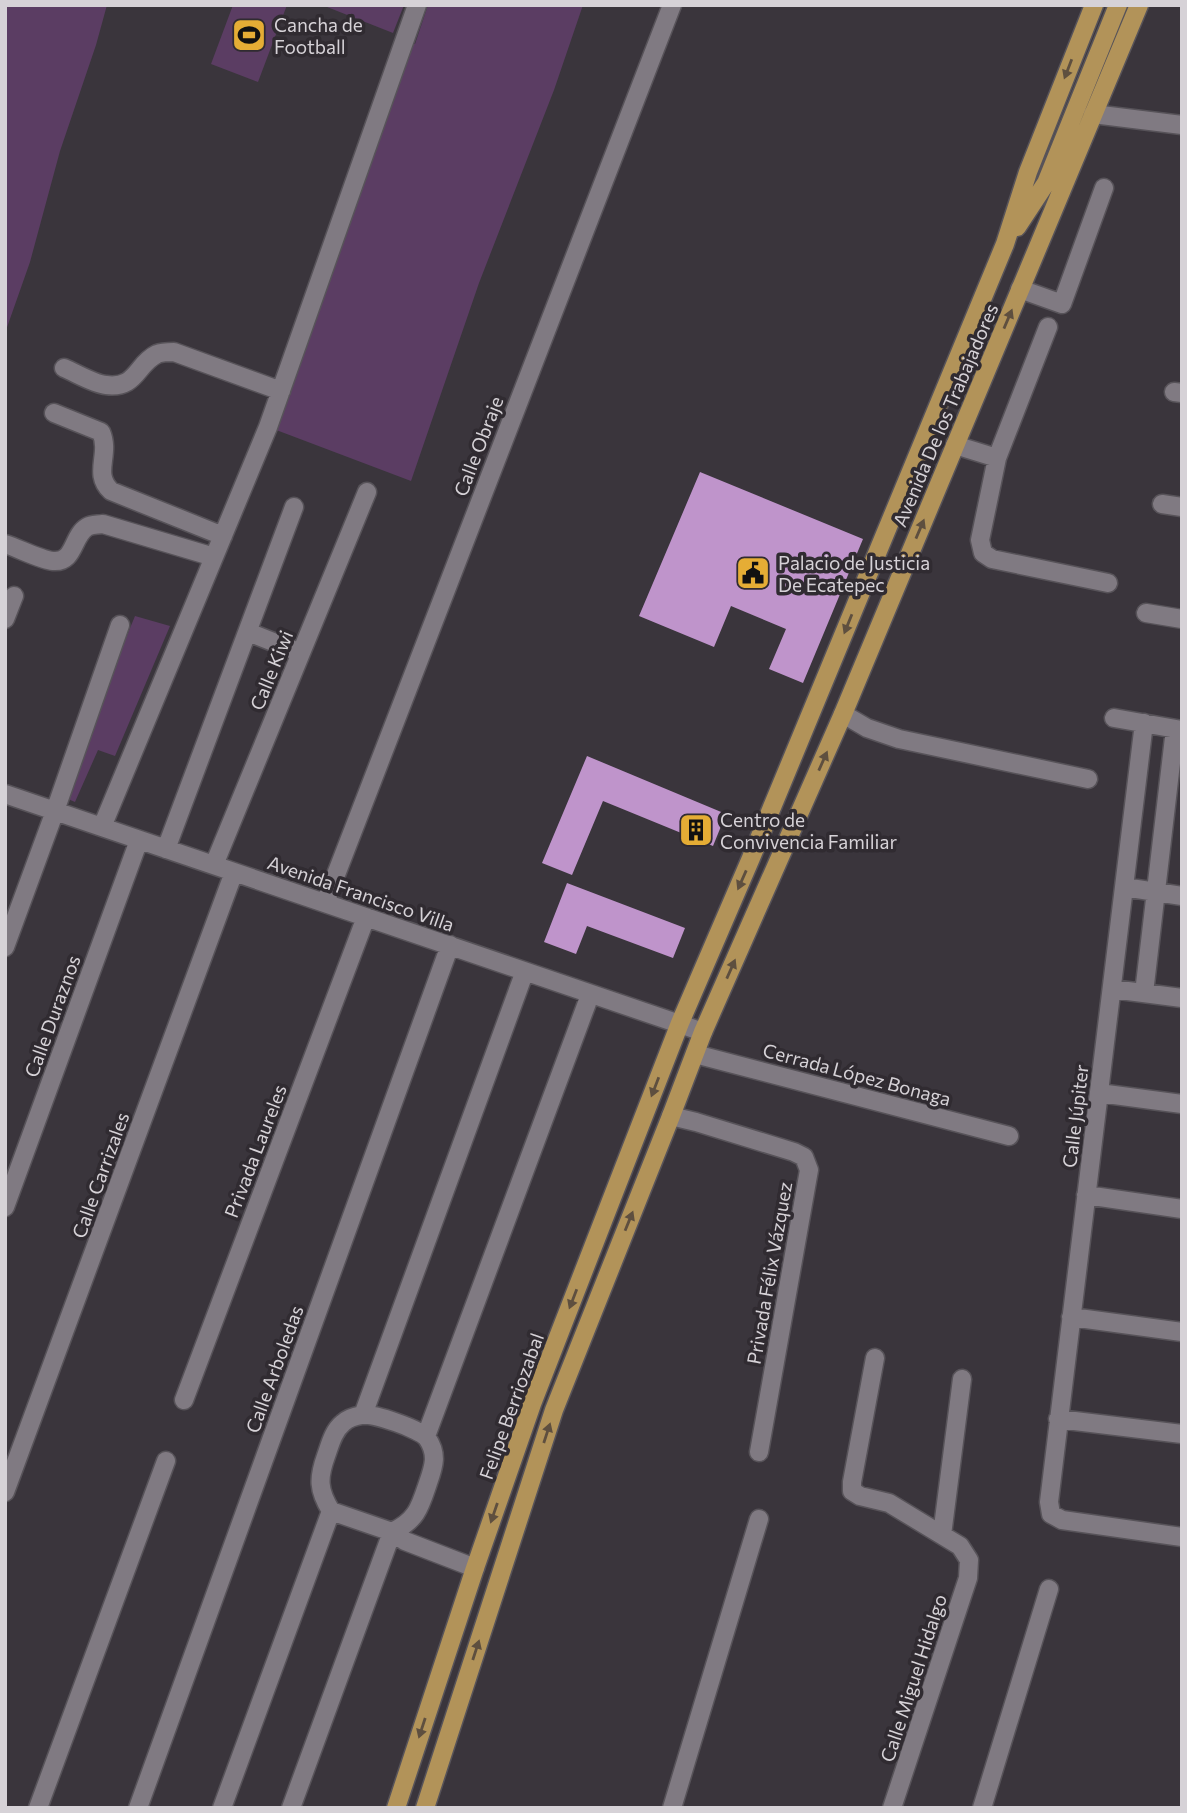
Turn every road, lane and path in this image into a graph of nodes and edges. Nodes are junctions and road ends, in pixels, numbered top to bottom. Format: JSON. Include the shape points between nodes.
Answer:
{"nodes":[{"id":1,"x":417,"y":5,"type":"edge"},
{"id":2,"x":672,"y":5,"type":"edge"},
{"id":3,"x":1094,"y":5,"type":"edge"},
{"id":4,"x":1118,"y":5,"type":"edge"},
{"id":5,"x":1139,"y":5,"type":"edge"},
{"id":6,"x":1093,"y":114,"type":"junction"},
{"id":7,"x":1182,"y":125,"type":"edge"},
{"id":8,"x":1104,"y":188,"type":"dead end"},
{"id":9,"x":1005,"y":244,"type":"junction"},
{"id":10,"x":1020,"y":289,"type":"junction"},
{"id":11,"x":1048,"y":327,"type":"dead end"},
{"id":12,"x":64,"y":368,"type":"dead end"},
{"id":13,"x":281,"y":391,"type":"junction"},
{"id":14,"x":54,"y":412,"type":"dead end"},
{"id":15,"x":955,"y":445,"type":"junction"},
{"id":16,"x":997,"y":458,"type":"junction"},
{"id":17,"x":367,"y":492,"type":"dead end"},
{"id":18,"x":1162,"y":504,"type":"dead end"},
{"id":19,"x":294,"y":507,"type":"dead end"},
{"id":20,"x":1182,"y":508,"type":"edge"},
{"id":21,"x":223,"y":536,"type":"junction"},
{"id":22,"x":5,"y":544,"type":"edge"},
{"id":23,"x":214,"y":557,"type":"junction"},
{"id":24,"x":1108,"y":583,"type":"dead end"},
{"id":25,"x":14,"y":596,"type":"dead end"},
{"id":26,"x":1146,"y":613,"type":"dead end"},
{"id":27,"x":5,"y":619,"type":"edge"},
{"id":28,"x":1182,"y":619,"type":"edge"},
{"id":29,"x":120,"y":625,"type":"dead end"},
{"id":30,"x":247,"y":632,"type":"junction"},
{"id":31,"x":301,"y":653,"type":"junction"},
{"id":32,"x":843,"y":714,"type":"junction"},
{"id":33,"x":1114,"y":718,"type":"dead end"},
{"id":34,"x":1144,"y":723,"type":"junction"},
{"id":35,"x":1178,"y":730,"type":"edge"},
{"id":36,"x":1088,"y":779,"type":"dead end"},
{"id":37,"x":5,"y":794,"type":"edge"},
{"id":38,"x":55,"y":811,"type":"junction"},
{"id":39,"x":102,"y":827,"type":"junction"},
{"id":40,"x":139,"y":840,"type":"junction"},
{"id":41,"x":166,"y":849,"type":"junction"},
{"id":42,"x":214,"y":865,"type":"junction"},
{"id":43,"x":234,"y":872,"type":"junction"},
{"id":44,"x":1124,"y":887,"type":"junction"},
{"id":45,"x":1156,"y":892,"type":"junction"},
{"id":46,"x":1182,"y":896,"type":"edge"},
{"id":47,"x":325,"y":903,"type":"junction"},
{"id":48,"x":366,"y":917,"type":"junction"},
{"id":49,"x":450,"y":946,"type":"junction"},
{"id":50,"x":5,"y":947,"type":"edge"},
{"id":51,"x":496,"y":969,"type":"dead end"},
{"id":52,"x":522,"y":979,"type":"junction"},
{"id":53,"x":1111,"y":989,"type":"junction"},
{"id":54,"x":1144,"y":993,"type":"junction"},
{"id":55,"x":1182,"y":998,"type":"edge"},
{"id":56,"x":587,"y":1003,"type":"junction"},
{"id":57,"x":611,"y":1011,"type":"dead end"},
{"id":58,"x":680,"y":1023,"type":"junction"},
{"id":59,"x":703,"y":1032,"type":"junction"},
{"id":60,"x":695,"y":1054,"type":"junction"},
{"id":61,"x":1099,"y":1093,"type":"junction"},
{"id":62,"x":1182,"y":1104,"type":"edge"},
{"id":63,"x":671,"y":1116,"type":"junction"},
{"id":64,"x":1009,"y":1136,"type":"dead end"},
{"id":65,"x":1086,"y":1195,"type":"junction"},
{"id":66,"x":5,"y":1207,"type":"edge"},
{"id":67,"x":1182,"y":1209,"type":"edge"},
{"id":68,"x":1071,"y":1317,"type":"junction"},
{"id":69,"x":1182,"y":1332,"type":"edge"},
{"id":70,"x":875,"y":1358,"type":"dead end"},
{"id":71,"x":962,"y":1379,"type":"dead end"},
{"id":72,"x":184,"y":1400,"type":"dead end"},
{"id":73,"x":363,"y":1415,"type":"junction"},
{"id":74,"x":1058,"y":1419,"type":"junction"},
{"id":75,"x":1182,"y":1433,"type":"edge"},
{"id":76,"x":426,"y":1436,"type":"junction"},
{"id":77,"x":759,"y":1452,"type":"dead end"},
{"id":78,"x":166,"y":1461,"type":"dead end"},
{"id":79,"x":5,"y":1492,"type":"edge"},
{"id":80,"x":331,"y":1511,"type":"junction"},
{"id":81,"x":759,"y":1519,"type":"dead end"},
{"id":82,"x":411,"y":1521,"type":"junction"},
{"id":83,"x":392,"y":1532,"type":"junction"},
{"id":84,"x":942,"y":1535,"type":"junction"},
{"id":85,"x":1182,"y":1537,"type":"edge"},
{"id":86,"x":477,"y":1563,"type":"junction"},
{"id":87,"x":1049,"y":1589,"type":"dead end"},
{"id":88,"x":38,"y":1808,"type":"edge"},
{"id":89,"x":138,"y":1808,"type":"edge"},
{"id":90,"x":222,"y":1808,"type":"edge"},
{"id":91,"x":291,"y":1808,"type":"edge"},
{"id":92,"x":396,"y":1808,"type":"edge"},
{"id":93,"x":425,"y":1808,"type":"edge"},
{"id":94,"x":672,"y":1808,"type":"edge"},
{"id":95,"x":892,"y":1808,"type":"edge"},
{"id":96,"x":982,"y":1808,"type":"edge"}],
"edges":[{"from":1,"to":13,"type":"street"},
{"from":2,"to":47,"type":"street","name":"Calle Obraje"},
{"from":3,"to":9,"type":"main road","name":"Avenida De los Trabajadores","one_way":true,"via":[[1028,172]]},
{"from":4,"to":9,"type":"main road","via":[[1046,183]]},
{"from":5,"to":6,"type":"main road","name":"Avenida De los Trabajadores"},
{"from":6,"to":7,"type":"street"},
{"from":6,"to":10,"type":"main road","name":"Avenida De los Trabajadores"},
{"from":8,"to":10,"type":"street","via":[[1062,304]]},
{"from":9,"to":58,"type":"main road","name":"Avenida De los Trabajadores","one_way":true},
{"from":15,"to":10,"type":"main road","name":"Avenida De los Trabajadores","one_way":true},
{"from":11,"to":16,"type":"street"},
{"from":12,"to":13,"type":"street","via":[[105,385],[122,385],[159,353],[174,352]]},
{"from":13,"to":21,"type":"street"},
{"from":14,"to":21,"type":"street","via":[[101,432],[105,440],[103,484],[111,491]]},
{"from":15,"to":16,"type":"street"},
{"from":32,"to":15,"type":"main road","name":"Avenida De los Trabajadores","one_way":true},
{"from":16,"to":24,"type":"street","via":[[980,540],[983,553],[992,559]]},
{"from":17,"to":31,"type":"street","name":"Calle Kiwi"},
{"from":18,"to":20,"type":"street"},
{"from":19,"to":30,"type":"street"},
{"from":21,"to":23,"type":"street"},
{"from":22,"to":23,"type":"street","via":[[62,560],[71,553],[79,533],[89,525],[103,524]]},
{"from":23,"to":39,"type":"street"},
{"from":25,"to":27,"type":"street"},
{"from":26,"to":28,"type":"street"},
{"from":29,"to":38,"type":"street"},
{"from":30,"to":31,"type":"street"},
{"from":30,"to":41,"type":"street"},
{"from":31,"to":42,"type":"street","name":"Calle Kiwi"},
{"from":32,"to":36,"type":"street","via":[[899,739]]},
{"from":59,"to":32,"type":"main road","name":"Avenida De los Trabajadores","one_way":true},
{"from":33,"to":34,"type":"street"},
{"from":34,"to":35,"type":"street"},
{"from":34,"to":44,"type":"street","name":"Calle Júpiter"},
{"from":35,"to":45,"type":"street"},
{"from":37,"to":38,"type":"street","name":"Avenida Francisco Villa"},
{"from":38,"to":39,"type":"street","name":"Avenida Francisco Villa"},
{"from":38,"to":50,"type":"street"},
{"from":39,"to":40,"type":"street","name":"Avenida Francisco Villa"},
{"from":40,"to":41,"type":"street","name":"Avenida Francisco Villa"},
{"from":40,"to":66,"type":"street","name":"Calle Duraznos"},
{"from":41,"to":42,"type":"street","name":"Avenida Francisco Villa"},
{"from":42,"to":43,"type":"street","name":"Avenida Francisco Villa"},
{"from":43,"to":47,"type":"street","name":"Avenida Francisco Villa"},
{"from":43,"to":79,"type":"street","name":"Calle Carrizales"},
{"from":44,"to":45,"type":"street"},
{"from":44,"to":53,"type":"street","name":"Calle Júpiter"},
{"from":45,"to":46,"type":"street"},
{"from":45,"to":54,"type":"street"},
{"from":47,"to":48,"type":"street","name":"Avenida Francisco Villa"},
{"from":48,"to":49,"type":"street","name":"Avenida Francisco Villa"},
{"from":48,"to":72,"type":"street","name":"Privada Laureles"},
{"from":49,"to":58,"type":"street","name":"Avenida Francisco Villa"},
{"from":49,"to":89,"type":"street","name":"Calle Arboledas"},
{"from":51,"to":52,"type":"street"},
{"from":52,"to":56,"type":"street"},
{"from":52,"to":73,"type":"street"},
{"from":53,"to":54,"type":"street"},
{"from":53,"to":61,"type":"street","name":"Calle Júpiter"},
{"from":54,"to":55,"type":"street"},
{"from":56,"to":57,"type":"street"},
{"from":56,"to":76,"type":"street"},
{"from":58,"to":59,"type":"street","name":"Avenida Francisco Villa"},
{"from":58,"to":86,"type":"main road","name":"Felipe Berriozabal","one_way":true,"via":[[532,1404]]},
{"from":59,"to":60,"type":"main road"},
{"from":60,"to":63,"type":"main road"},
{"from":60,"to":64,"type":"street","name":"Cerrada López Bonaga"},
{"from":61,"to":62,"type":"street"},
{"from":61,"to":65,"type":"street","name":"Calle Júpiter"},
{"from":63,"to":77,"type":"street","name":"Privada Félix Vázquez","via":[[794,1152],[804,1157],[809,1170]]},
{"from":93,"to":63,"type":"main road","one_way":true,"via":[[554,1410]]},
{"from":65,"to":67,"type":"street"},
{"from":65,"to":68,"type":"street","name":"Calle Júpiter"},
{"from":68,"to":69,"type":"street"},
{"from":68,"to":74,"type":"street","name":"Calle Júpiter"},
{"from":70,"to":84,"type":"street","via":[[852,1491],[889,1503]]},
{"from":71,"to":84,"type":"street"},
{"from":73,"to":76,"type":"street"},
{"from":73,"to":80,"type":"street","via":[[337,1429],[320,1473],[322,1493]]},
{"from":74,"to":75,"type":"street"},
{"from":74,"to":85,"type":"street","name":"Calle Júpiter","via":[[1051,1514],[1062,1520]]},
{"from":76,"to":82,"type":"street","via":[[435,1464]]},
{"from":78,"to":88,"type":"street"},
{"from":80,"to":83,"type":"street"},
{"from":80,"to":90,"type":"street"},
{"from":81,"to":94,"type":"street"},
{"from":82,"to":83,"type":"street"},
{"from":82,"to":86,"type":"street","via":[[423,1537]]},
{"from":83,"to":86,"type":"street","via":[[405,1541]]},
{"from":83,"to":91,"type":"street"},
{"from":84,"to":95,"type":"street","name":"Calle Miguel Hidalgo","via":[[960,1546],[969,1560],[968,1578]]},
{"from":86,"to":92,"type":"main road","name":"Felipe Berriozabal","one_way":true},
{"from":87,"to":96,"type":"street"}]}
